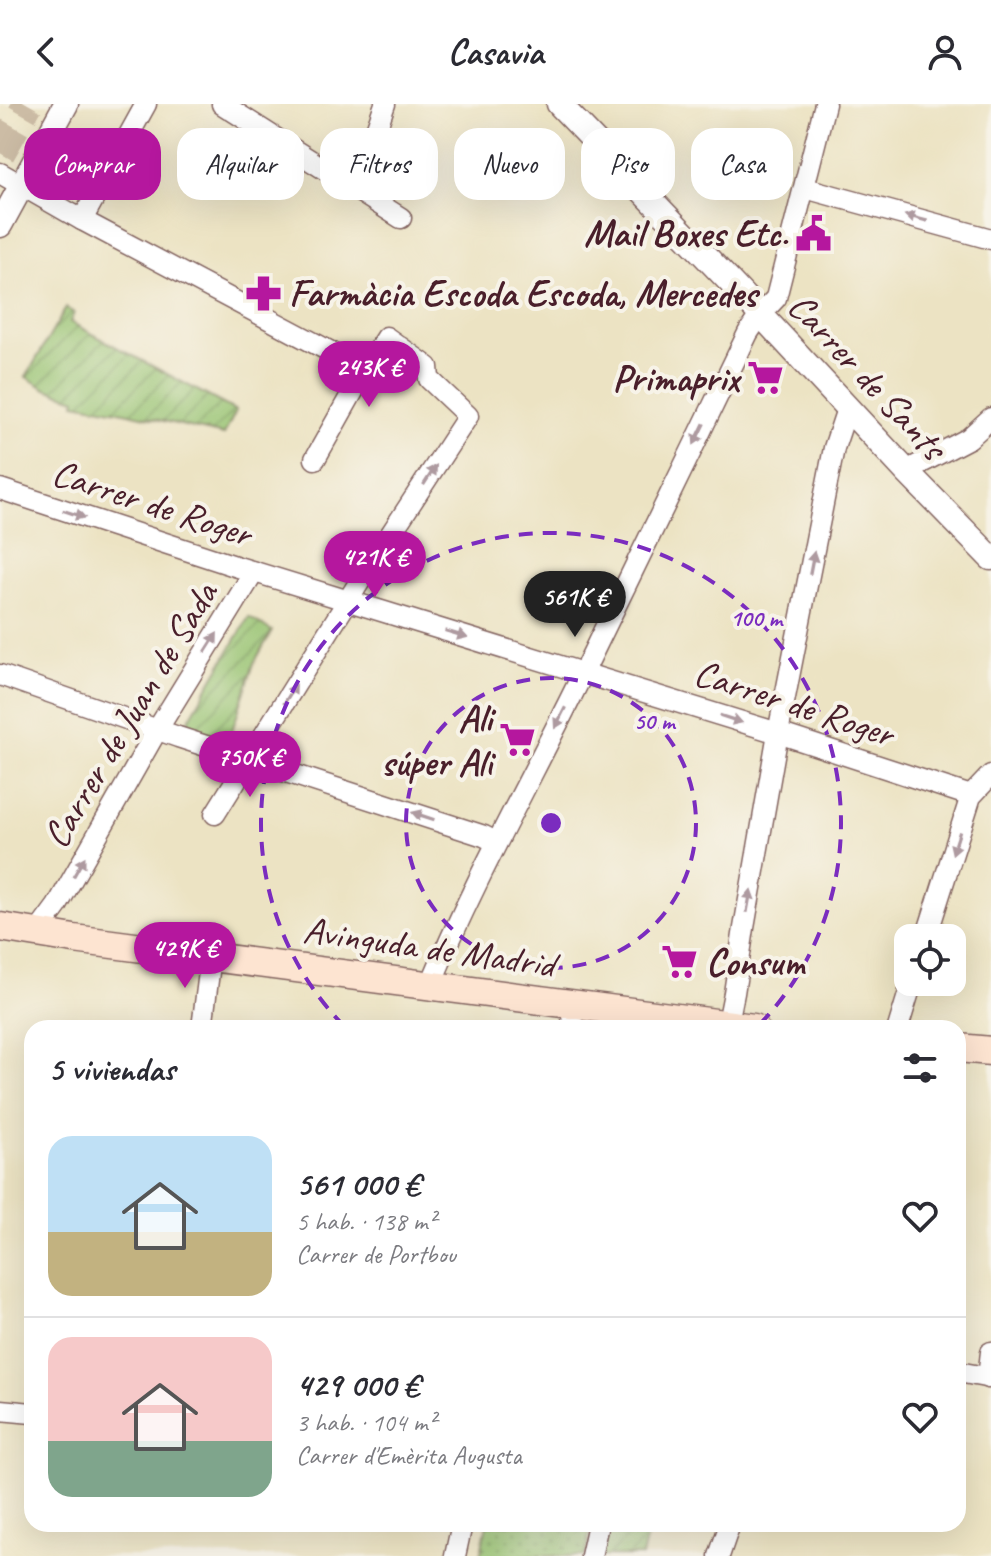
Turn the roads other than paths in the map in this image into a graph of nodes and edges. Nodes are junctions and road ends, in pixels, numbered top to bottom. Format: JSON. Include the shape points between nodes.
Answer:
{"nodes":[{"id":1,"x":66,"y":104,"type":"edge"},
{"id":2,"x":146,"y":104,"type":"edge"},
{"id":3,"x":222,"y":104,"type":"edge"},
{"id":4,"x":385,"y":104,"type":"edge"},
{"id":5,"x":559,"y":104,"type":"edge"},
{"id":6,"x":825,"y":104,"type":"edge"},
{"id":7,"x":377,"y":128,"type":"edge"},
{"id":8,"x":320,"y":165,"type":"edge"},
{"id":9,"x":0,"y":173,"type":"edge"},
{"id":10,"x":22,"y":186,"type":"junction"},
{"id":11,"x":805,"y":188,"type":"junction"},
{"id":12,"x":374,"y":200,"type":"edge"},
{"id":13,"x":401,"y":218,"type":"dead end"},
{"id":14,"x":82,"y":220,"type":"junction"},
{"id":15,"x":0,"y":225,"type":"edge"},
{"id":16,"x":991,"y":239,"type":"edge"},
{"id":17,"x":760,"y":315,"type":"junction"},
{"id":18,"x":365,"y":370,"type":"junction"},
{"id":19,"x":847,"y":409,"type":"junction"},
{"id":20,"x":991,"y":418,"type":"edge"},
{"id":21,"x":969,"y":438,"type":"junction"},
{"id":22,"x":991,"y":443,"type":"edge"},
{"id":23,"x":315,"y":459,"type":"dead end"},
{"id":24,"x":906,"y":471,"type":"junction"},
{"id":25,"x":0,"y":489,"type":"edge"},
{"id":26,"x":991,"y":558,"type":"edge"},
{"id":27,"x":254,"y":572,"type":"junction"},
{"id":28,"x":348,"y":601,"type":"junction"},
{"id":29,"x":584,"y":672,"type":"junction"},
{"id":30,"x":0,"y":675,"type":"edge"},
{"id":31,"x":157,"y":730,"type":"junction"},
{"id":32,"x":778,"y":733,"type":"junction"},
{"id":33,"x":249,"y":760,"type":"junction"},
{"id":34,"x":991,"y":775,"type":"edge"},
{"id":35,"x":971,"y":796,"type":"junction"},
{"id":36,"x":215,"y":814,"type":"dead end"},
{"id":37,"x":496,"y":842,"type":"junction"},
{"id":38,"x":930,"y":924,"type":"edge"},
{"id":39,"x":0,"y":927,"type":"edge"},
{"id":40,"x":37,"y":933,"type":"junction"},
{"id":41,"x":211,"y":956,"type":"junction"},
{"id":42,"x":430,"y":986,"type":"junction"},
{"id":43,"x":908,"y":996,"type":"edge"},
{"id":44,"x":572,"y":1016,"type":"edge"},
{"id":45,"x":203,"y":1020,"type":"edge"},
{"id":46,"x":632,"y":1020,"type":"edge"},
{"id":47,"x":736,"y":1020,"type":"edge"},
{"id":48,"x":900,"y":1020,"type":"edge"},
{"id":49,"x":966,"y":1049,"type":"edge"},
{"id":50,"x":991,"y":1051,"type":"edge"},
{"id":51,"x":991,"y":1352,"type":"edge"},
{"id":52,"x":966,"y":1374,"type":"edge"},
{"id":53,"x":990,"y":1378,"type":"edge"},
{"id":54,"x":0,"y":1410,"type":"edge"},
{"id":55,"x":24,"y":1412,"type":"edge"},
{"id":56,"x":460,"y":1532,"type":"edge"},
{"id":57,"x":596,"y":1532,"type":"edge"},
{"id":58,"x":727,"y":1532,"type":"edge"},
{"id":59,"x":455,"y":1556,"type":"edge"},
{"id":60,"x":591,"y":1556,"type":"edge"},
{"id":61,"x":719,"y":1556,"type":"edge"}],
"edges":[{"from":1,"to":10,"type":"street"},
{"from":2,"to":14,"type":"street"},
{"from":3,"to":8,"type":"street"},
{"from":4,"to":7,"type":"street"},
{"from":5,"to":17,"type":"street","name":"Carrer de Sants"},
{"from":6,"to":11,"type":"street"},
{"from":9,"to":10,"type":"street"},
{"from":10,"to":14,"type":"street"},
{"from":10,"to":15,"type":"street"},
{"from":16,"to":11,"type":"street","one_way":true},
{"from":11,"to":17,"type":"street","via":[[776,298]]},
{"from":12,"to":13,"type":"street"},
{"from":14,"to":18,"type":"street"},
{"from":17,"to":19,"type":"street","name":"Carrer de Sants"},
{"from":17,"to":29,"type":"street","one_way":true},
{"from":18,"to":23,"type":"street"},
{"from":28,"to":18,"type":"street","one_way":true,"via":[[468,416],[429,379],[428,367],[386,337]]},
{"from":19,"to":24,"type":"street","name":"Carrer de Sants"},
{"from":32,"to":19,"type":"street","one_way":true,"via":[[834,448]]},
{"from":20,"to":21,"type":"street"},
{"from":21,"to":22,"type":"street"},
{"from":21,"to":24,"type":"street"},
{"from":24,"to":26,"type":"street","name":"Carrer de Sants"},
{"from":25,"to":27,"type":"street","name":"Carrer de Roger","one_way":true},
{"from":27,"to":28,"type":"street","name":"Carrer de Roger"},
{"from":31,"to":27,"type":"street","name":"Carrer de Juan de Sada","one_way":true},
{"from":28,"to":29,"type":"street","name":"Carrer de Roger","one_way":true},
{"from":33,"to":28,"type":"street","one_way":true},
{"from":29,"to":32,"type":"street","name":"Carrer de Roger","one_way":true},
{"from":29,"to":37,"type":"street","one_way":true},
{"from":30,"to":31,"type":"street"},
{"from":31,"to":33,"type":"street"},
{"from":40,"to":31,"type":"street","name":"Carrer de Juan de Sada","one_way":true},
{"from":32,"to":35,"type":"street","name":"Carrer de Roger"},
{"from":47,"to":32,"type":"street","one_way":true,"via":[[734,993]]},
{"from":33,"to":36,"type":"street"},
{"from":37,"to":33,"type":"street","one_way":true},
{"from":34,"to":35,"type":"street"},
{"from":35,"to":38,"type":"street","one_way":true},
{"from":37,"to":42,"type":"street"},
{"from":39,"to":40,"type":"main road","name":"Avinguda de Madrid"},
{"from":40,"to":41,"type":"main road","name":"Avinguda de Madrid"},
{"from":41,"to":42,"type":"main road","name":"Avinguda de Madrid"},
{"from":41,"to":45,"type":"street"},
{"from":42,"to":44,"type":"main road","name":"Avinguda de Madrid"},
{"from":43,"to":48,"type":"street"},
{"from":44,"to":46,"type":"main road","name":"Avinguda de Madrid"},
{"from":49,"to":50,"type":"main road"},
{"from":51,"to":53,"type":"street"},
{"from":52,"to":53,"type":"street"},
{"from":54,"to":55,"type":"street"},
{"from":56,"to":59,"type":"street"},
{"from":57,"to":60,"type":"street"},
{"from":58,"to":61,"type":"street"}]}
